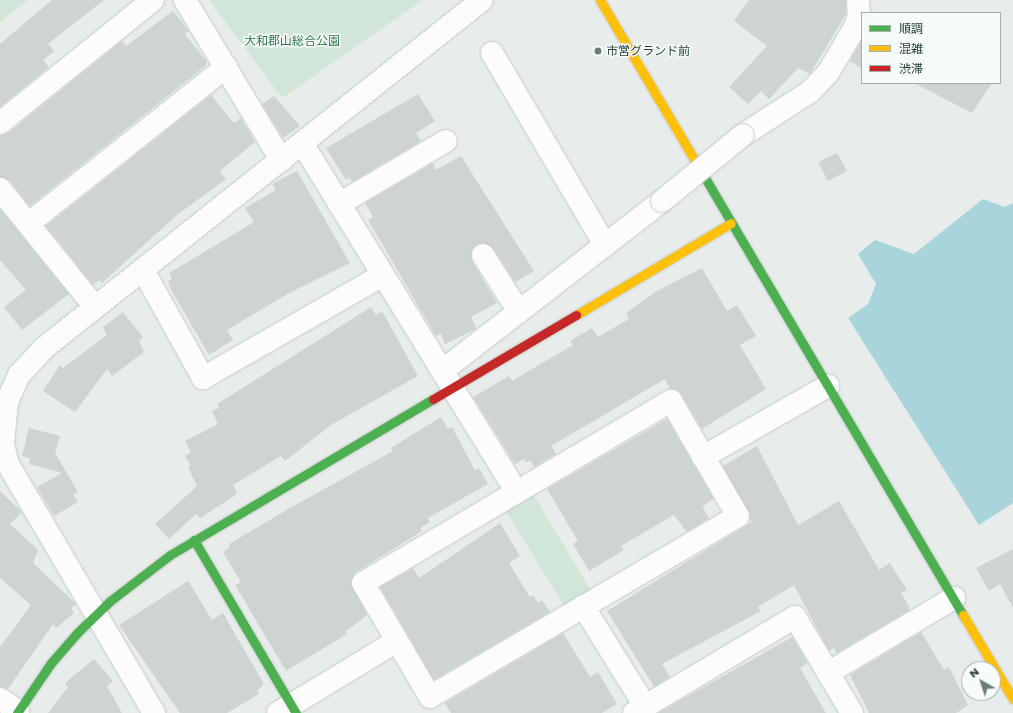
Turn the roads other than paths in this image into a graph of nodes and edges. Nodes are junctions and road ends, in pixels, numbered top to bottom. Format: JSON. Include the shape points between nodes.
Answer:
{"nodes":[{"id":1,"x":153,"y":0,"type":"edge"},
{"id":2,"x":185,"y":0,"type":"edge"},
{"id":3,"x":482,"y":0,"type":"edge"},
{"id":4,"x":600,"y":0,"type":"edge"},
{"id":5,"x":858,"y":0,"type":"edge"},
{"id":6,"x":492,"y":53,"type":"dead end"},
{"id":7,"x":226,"y":67,"type":"junction"},
{"id":8,"x":0,"y":123,"type":"edge"},
{"id":9,"x":446,"y":141,"type":"dead end"},
{"id":10,"x":302,"y":143,"type":"junction"},
{"id":11,"x":281,"y":160,"type":"junction"},
{"id":12,"x":0,"y":188,"type":"edge"},
{"id":13,"x":339,"y":204,"type":"junction"},
{"id":14,"x":731,"y":223,"type":"junction"},
{"id":15,"x":28,"y":224,"type":"junction"},
{"id":16,"x":605,"y":245,"type":"junction"},
{"id":17,"x":483,"y":254,"type":"dead end"},
{"id":18,"x":143,"y":270,"type":"junction"},
{"id":19,"x":383,"y":275,"type":"junction"},
{"id":20,"x":95,"y":308,"type":"junction"},
{"id":21,"x":519,"y":312,"type":"junction"},
{"id":22,"x":447,"y":379,"type":"junction"},
{"id":23,"x":828,"y":386,"type":"junction"},
{"id":24,"x":703,"y":457,"type":"junction"},
{"id":25,"x":3,"y":465,"type":"edge"},
{"id":26,"x":517,"y":492,"type":"junction"},
{"id":27,"x":194,"y":540,"type":"junction"},
{"id":28,"x":954,"y":598,"type":"junction"},
{"id":29,"x":583,"y":606,"type":"junction"},
{"id":30,"x":96,"y":615,"type":"junction"},
{"id":31,"x":397,"y":641,"type":"junction"},
{"id":32,"x":991,"y":661,"type":"edge"},
{"id":33,"x":1008,"y":669,"type":"dead end"},
{"id":34,"x":828,"y":672,"type":"junction"},
{"id":35,"x":1001,"y":674,"type":"edge"},
{"id":36,"x":1001,"y":678,"type":"edge"},
{"id":37,"x":0,"y":699,"type":"edge"},
{"id":38,"x":1013,"y":699,"type":"edge"},
{"id":39,"x":288,"y":710,"type":"edge"},
{"id":40,"x":640,"y":710,"type":"edge"},
{"id":41,"x":18,"y":712,"type":"edge"},
{"id":42,"x":154,"y":713,"type":"edge"},
{"id":43,"x":852,"y":713,"type":"edge"}],
"edges":[{"from":1,"to":8,"type":"street"},
{"from":2,"to":7,"type":"street"},
{"from":3,"to":10,"type":"street"},
{"from":4,"to":14,"type":"street"},
{"from":5,"to":16,"type":"street","bridge":true,"via":[[859,16],[854,29],[828,73],[811,91],[743,135]]},
{"from":6,"to":16,"type":"street"},
{"from":7,"to":11,"type":"street"},
{"from":7,"to":15,"type":"street"},
{"from":9,"to":13,"type":"street"},
{"from":10,"to":11,"type":"street"},
{"from":10,"to":13,"type":"street"},
{"from":11,"to":18,"type":"street"},
{"from":12,"to":15,"type":"street"},
{"from":13,"to":19,"type":"street"},
{"from":14,"to":22,"type":"street"},
{"from":14,"to":23,"type":"street"},
{"from":15,"to":20,"type":"street"},
{"from":16,"to":21,"type":"street"},
{"from":17,"to":21,"type":"street"},
{"from":18,"to":19,"type":"street","via":[[203,378]]},
{"from":18,"to":20,"type":"street"},
{"from":19,"to":22,"type":"street"},
{"from":20,"to":25,"type":"street","via":[[44,348],[19,375],[7,402]]},
{"from":21,"to":22,"type":"street"},
{"from":22,"to":26,"type":"street"},
{"from":22,"to":27,"type":"street"},
{"from":23,"to":24,"type":"street"},
{"from":23,"to":28,"type":"street"},
{"from":24,"to":26,"type":"street","via":[[671,401]]},
{"from":24,"to":29,"type":"street","via":[[738,516]]},
{"from":25,"to":30,"type":"street"},
{"from":26,"to":31,"type":"street","via":[[363,583]]},
{"from":27,"to":30,"type":"street","via":[[137,580]]},
{"from":27,"to":39,"type":"street"},
{"from":28,"to":32,"type":"street"},
{"from":28,"to":34,"type":"street"},
{"from":29,"to":31,"type":"street","via":[[430,697]]},
{"from":29,"to":40,"type":"street"},
{"from":30,"to":41,"type":"street","via":[[51,663]]},
{"from":30,"to":42,"type":"street"},
{"from":31,"to":39,"type":"street"},
{"from":33,"to":35,"type":"street"},
{"from":34,"to":40,"type":"street","via":[[795,617]]},
{"from":34,"to":43,"type":"street"},
{"from":36,"to":38,"type":"street"},
{"from":37,"to":41,"type":"street"}]}
